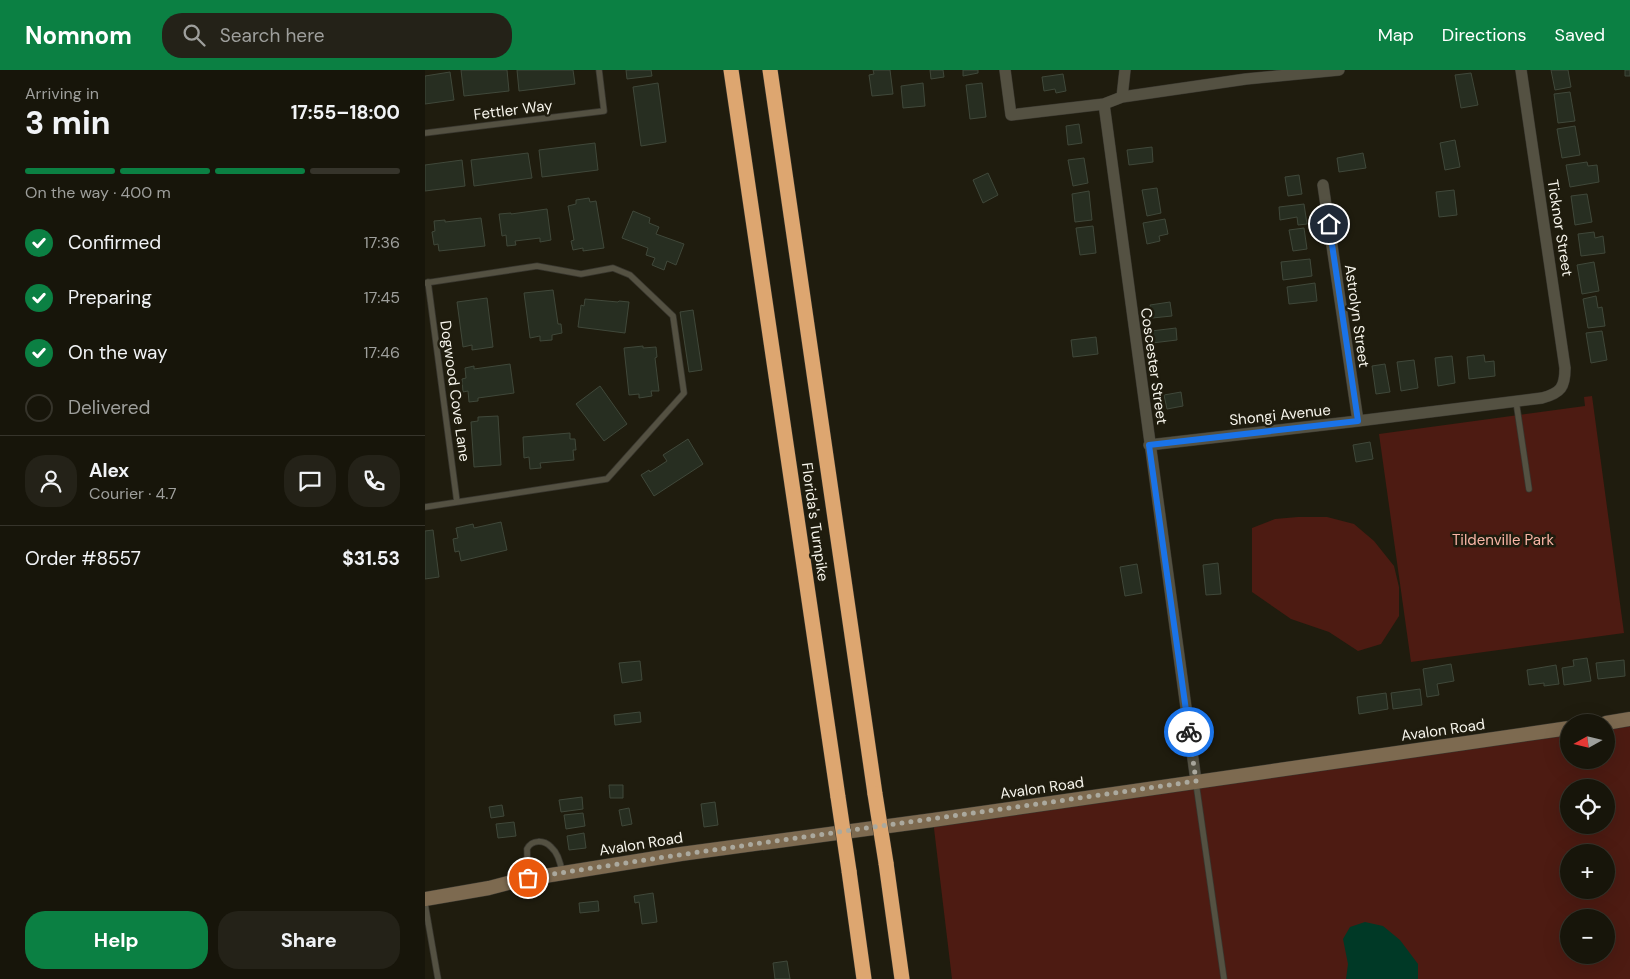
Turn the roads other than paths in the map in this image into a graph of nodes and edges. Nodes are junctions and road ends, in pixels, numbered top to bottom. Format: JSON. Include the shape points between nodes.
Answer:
{"nodes":[{"id":1,"x":599,"y":70,"type":"edge"},
{"id":2,"x":731,"y":70,"type":"edge"},
{"id":3,"x":770,"y":70,"type":"edge"},
{"id":4,"x":1005,"y":70,"type":"edge"},
{"id":5,"x":1125,"y":70,"type":"edge"},
{"id":6,"x":1339,"y":70,"type":"edge"},
{"id":7,"x":1521,"y":70,"type":"edge"},
{"id":8,"x":1309,"y":72,"type":"edge"},
{"id":9,"x":1122,"y":97,"type":"junction"},
{"id":10,"x":1104,"y":104,"type":"junction"},
{"id":11,"x":425,"y":133,"type":"edge"},
{"id":12,"x":1323,"y":185,"type":"dead end"},
{"id":13,"x":427,"y":283,"type":"edge"},
{"id":14,"x":1561,"y":390,"type":"joint"},
{"id":15,"x":1516,"y":402,"type":"junction"},
{"id":16,"x":1358,"y":421,"type":"junction"},
{"id":17,"x":1149,"y":445,"type":"junction"},
{"id":18,"x":1529,"y":489,"type":"dead end"},
{"id":19,"x":457,"y":502,"type":"junction"},
{"id":20,"x":425,"y":507,"type":"edge"},
{"id":21,"x":1630,"y":719,"type":"edge"},
{"id":22,"x":1615,"y":722,"type":"edge"},
{"id":23,"x":1560,"y":729,"type":"edge"},
{"id":24,"x":1196,"y":781,"type":"junction"},
{"id":25,"x":562,"y":873,"type":"junction"},
{"id":26,"x":524,"y":879,"type":"junction"},
{"id":27,"x":425,"y":889,"type":"edge"},
{"id":28,"x":425,"y":899,"type":"edge"},
{"id":29,"x":425,"y":904,"type":"edge"},
{"id":30,"x":438,"y":979,"type":"edge"},
{"id":31,"x":864,"y":979,"type":"edge"},
{"id":32,"x":901,"y":979,"type":"edge"},
{"id":33,"x":1224,"y":979,"type":"edge"}],
"edges":[{"from":1,"to":11,"type":"lane","name":"Fettler Way","via":[[604,111]]},
{"from":2,"to":31,"type":"highway","name":"Florida's Turnpike","bridge":true},
{"from":3,"to":32,"type":"highway","name":"Florida's Turnpike","bridge":true},
{"from":4,"to":10,"type":"street","via":[[1011,115]]},
{"from":5,"to":9,"type":"street"},
{"from":6,"to":8,"type":"street"},
{"from":7,"to":14,"type":"street","name":"Ticknor Street","via":[[1565,368]]},
{"from":8,"to":9,"type":"street"},
{"from":9,"to":10,"type":"street"},
{"from":10,"to":17,"type":"street","name":"Coscester Street"},
{"from":12,"to":16,"type":"street","name":"Astrolyn Street"},
{"from":13,"to":19,"type":"lane","name":"Dogwood Cove Lane"},
{"from":13,"to":19,"type":"lane","via":[[537,266],[581,274],[613,268],[630,274],[673,316],[684,393],[607,479]]},
{"from":14,"to":15,"type":"street","name":"Shongi Avenue","via":[[1551,396]]},
{"from":15,"to":16,"type":"street","name":"Shongi Avenue"},
{"from":15,"to":18,"type":"lane"},
{"from":16,"to":17,"type":"street","name":"Shongi Avenue"},
{"from":17,"to":24,"type":"street","name":"Coscester Street"},
{"from":19,"to":20,"type":"lane"},
{"from":21,"to":22,"type":"main road"},
{"from":23,"to":24,"type":"main road","name":"Avalon Road"},
{"from":24,"to":25,"type":"main road","name":"Avalon Road"},
{"from":24,"to":33,"type":"lane"},
{"from":25,"to":26,"type":"main road","name":"Avalon Road"},
{"from":25,"to":26,"type":"lane","via":[[551,846],[539,841],[527,849]]},
{"from":26,"to":27,"type":"main road","name":"Avalon Road"},
{"from":26,"to":28,"type":"main road","name":"Avalon Road"},
{"from":29,"to":30,"type":"lane"}]}
